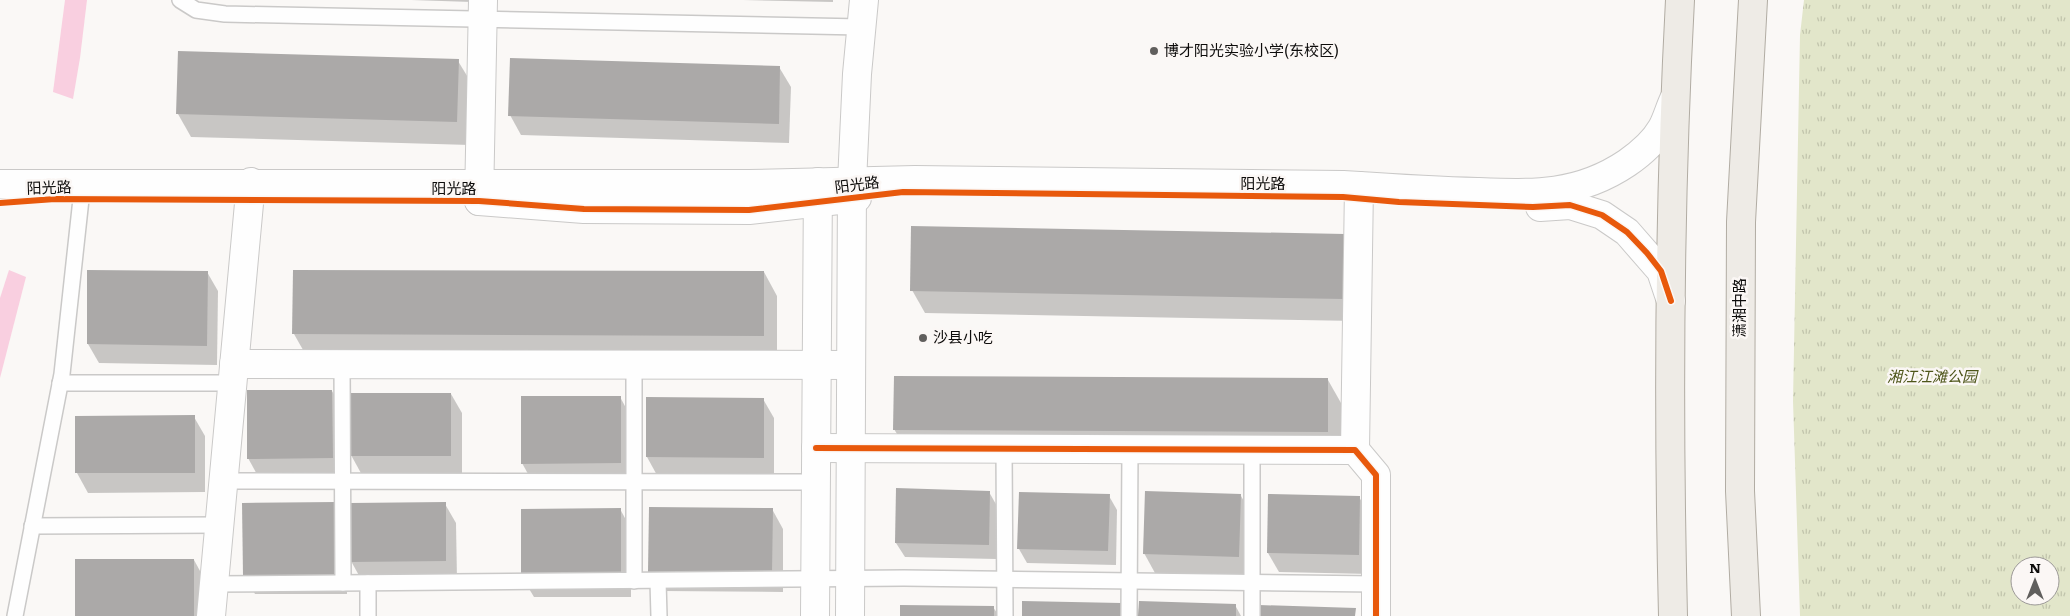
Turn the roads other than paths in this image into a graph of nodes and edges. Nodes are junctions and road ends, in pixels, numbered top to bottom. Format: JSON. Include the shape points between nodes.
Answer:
{"nodes":[{"id":1,"x":180,"y":0,"type":"edge"},
{"id":2,"x":864,"y":0,"type":"edge"},
{"id":3,"x":1680,"y":0,"type":"edge"},
{"id":4,"x":1753,"y":0,"type":"edge"},
{"id":5,"x":483,"y":10,"type":"edge"},
{"id":6,"x":861,"y":28,"type":"junction"},
{"id":7,"x":1675,"y":95,"type":"junction"},
{"id":8,"x":0,"y":184,"type":"edge"},
{"id":9,"x":852,"y":190,"type":"junction"},
{"id":10,"x":250,"y":191,"type":"junction"},
{"id":11,"x":479,"y":192,"type":"junction"},
{"id":12,"x":818,"y":192,"type":"junction"},
{"id":13,"x":1359,"y":192,"type":"junction"},
{"id":14,"x":81,"y":200,"type":"junction"},
{"id":15,"x":0,"y":203,"type":"edge"},
{"id":16,"x":1671,"y":301,"type":"junction"},
{"id":17,"x":342,"y":364,"type":"junction"},
{"id":18,"x":634,"y":365,"type":"junction"},
{"id":19,"x":817,"y":365,"type":"junction"},
{"id":20,"x":851,"y":365,"type":"junction"},
{"id":21,"x":233,"y":374,"type":"junction"},
{"id":22,"x":60,"y":383,"type":"junction"},
{"id":23,"x":816,"y":448,"type":"junction"},
{"id":24,"x":850,"y":448,"type":"junction"},
{"id":25,"x":1004,"y":448,"type":"junction"},
{"id":26,"x":1130,"y":449,"type":"junction"},
{"id":27,"x":1252,"y":449,"type":"junction"},
{"id":28,"x":1355,"y":450,"type":"junction"},
{"id":29,"x":223,"y":481,"type":"junction"},
{"id":30,"x":343,"y":481,"type":"junction"},
{"id":31,"x":634,"y":481,"type":"junction"},
{"id":32,"x":816,"y":482,"type":"junction"},
{"id":33,"x":219,"y":525,"type":"junction"},
{"id":34,"x":32,"y":526,"type":"junction"},
{"id":35,"x":850,"y":579,"type":"junction"},
{"id":36,"x":1005,"y":579,"type":"junction"},
{"id":37,"x":815,"y":580,"type":"junction"},
{"id":38,"x":1129,"y":580,"type":"junction"},
{"id":39,"x":634,"y":581,"type":"junction"},
{"id":40,"x":658,"y":581,"type":"junction"},
{"id":41,"x":1252,"y":582,"type":"junction"},
{"id":42,"x":343,"y":583,"type":"junction"},
{"id":43,"x":368,"y":583,"type":"junction"},
{"id":44,"x":214,"y":584,"type":"junction"},
{"id":45,"x":1377,"y":584,"type":"junction"},
{"id":46,"x":15,"y":616,"type":"edge"},
{"id":47,"x":211,"y":616,"type":"edge"},
{"id":48,"x":368,"y":616,"type":"edge"},
{"id":49,"x":658,"y":616,"type":"edge"},
{"id":50,"x":815,"y":616,"type":"edge"},
{"id":51,"x":850,"y":616,"type":"edge"},
{"id":52,"x":1005,"y":616,"type":"edge"},
{"id":53,"x":1129,"y":616,"type":"edge"},
{"id":54,"x":1252,"y":616,"type":"edge"},
{"id":55,"x":1376,"y":616,"type":"edge"},
{"id":56,"x":1674,"y":616,"type":"edge"},
{"id":57,"x":1746,"y":616,"type":"edge"}],
"edges":[{"from":1,"to":5,"type":"lane","via":[[196,10],[225,14]]},
{"from":2,"to":6,"type":"street"},
{"from":3,"to":7,"type":"main road"},
{"from":4,"to":57,"type":"main road","name":"潇湘中路","via":[[1741,222],[1740,491]]},
{"from":5,"to":6,"type":"lane"},
{"from":5,"to":11,"type":"street"},
{"from":6,"to":9,"type":"street"},
{"from":7,"to":13,"type":"street","name":"阳光路","via":[[1662,129],[1632,160],[1613,173],[1564,191],[1533,194]]},
{"from":7,"to":16,"type":"main road"},
{"from":8,"to":10,"type":"street","name":"阳光路"},
{"from":9,"to":12,"type":"street","name":"阳光路"},
{"from":9,"to":13,"type":"street","name":"阳光路","via":[[915,180]]},
{"from":9,"to":20,"type":"street"},
{"from":10,"to":11,"type":"street","name":"阳光路"},
{"from":10,"to":14,"type":"street","name":"阳光路"},
{"from":10,"to":21,"type":"street"},
{"from":11,"to":12,"type":"street","name":"阳光路","via":[[749,184]]},
{"from":12,"to":19,"type":"street"},
{"from":13,"to":16,"type":"street","name":"阳光路","via":[[1400,202],[1533,207],[1570,205],[1602,215],[1627,232],[1647,253],[1661,271]]},
{"from":13,"to":28,"type":"street"},
{"from":14,"to":15,"type":"street","name":"阳光路"},
{"from":14,"to":22,"type":"lane"},
{"from":16,"to":56,"type":"main road"},
{"from":17,"to":18,"type":"street"},
{"from":17,"to":21,"type":"street"},
{"from":17,"to":30,"type":"lane"},
{"from":18,"to":19,"type":"street"},
{"from":18,"to":31,"type":"lane"},
{"from":19,"to":20,"type":"street"},
{"from":19,"to":23,"type":"street"},
{"from":20,"to":24,"type":"street"},
{"from":21,"to":22,"type":"lane"},
{"from":21,"to":29,"type":"street"},
{"from":22,"to":34,"type":"lane"},
{"from":23,"to":24,"type":"street"},
{"from":23,"to":32,"type":"street"},
{"from":24,"to":25,"type":"street"},
{"from":24,"to":35,"type":"street"},
{"from":25,"to":26,"type":"street"},
{"from":25,"to":36,"type":"lane"},
{"from":26,"to":27,"type":"street"},
{"from":26,"to":38,"type":"lane"},
{"from":27,"to":28,"type":"street"},
{"from":27,"to":41,"type":"lane"},
{"from":28,"to":45,"type":"street","via":[[1376,475]]},
{"from":29,"to":30,"type":"lane"},
{"from":29,"to":33,"type":"street"},
{"from":30,"to":31,"type":"lane"},
{"from":30,"to":42,"type":"lane"},
{"from":31,"to":32,"type":"lane"},
{"from":31,"to":39,"type":"lane"},
{"from":32,"to":37,"type":"street"},
{"from":33,"to":34,"type":"lane"},
{"from":33,"to":44,"type":"street"},
{"from":34,"to":46,"type":"lane"},
{"from":35,"to":36,"type":"lane"},
{"from":35,"to":37,"type":"lane"},
{"from":35,"to":51,"type":"street"},
{"from":36,"to":38,"type":"lane"},
{"from":36,"to":52,"type":"lane"},
{"from":37,"to":40,"type":"lane"},
{"from":37,"to":50,"type":"street"},
{"from":38,"to":41,"type":"lane"},
{"from":38,"to":53,"type":"lane"},
{"from":39,"to":40,"type":"lane"},
{"from":39,"to":43,"type":"lane"},
{"from":40,"to":49,"type":"lane"},
{"from":41,"to":45,"type":"lane"},
{"from":41,"to":54,"type":"lane"},
{"from":42,"to":43,"type":"lane"},
{"from":42,"to":44,"type":"lane"},
{"from":43,"to":48,"type":"lane"},
{"from":44,"to":47,"type":"street"},
{"from":45,"to":55,"type":"street"}]}
